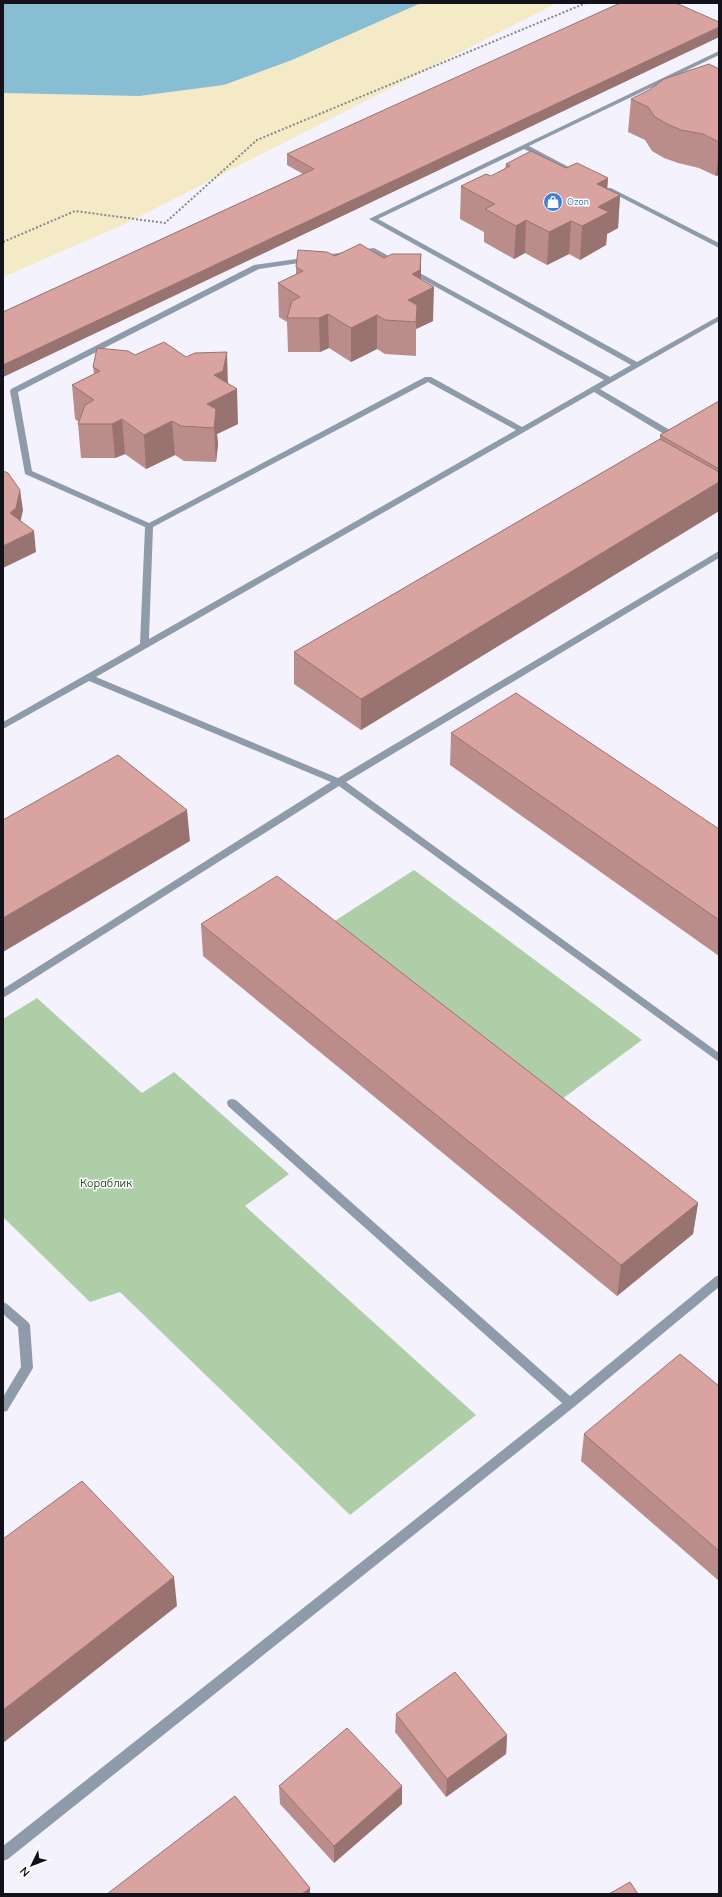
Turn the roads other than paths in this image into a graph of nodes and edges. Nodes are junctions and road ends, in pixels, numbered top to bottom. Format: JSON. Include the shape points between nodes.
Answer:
{"nodes":[{"id":1,"x":719,"y":53,"type":"edge"},
{"id":2,"x":524,"y":146,"type":"junction"},
{"id":3,"x":587,"y":178,"type":"edge"},
{"id":4,"x":601,"y":185,"type":"edge"},
{"id":5,"x":719,"y":246,"type":"edge"},
{"id":6,"x":719,"y":318,"type":"edge"},
{"id":7,"x":637,"y":365,"type":"junction"},
{"id":8,"x":610,"y":380,"type":"junction"},
{"id":9,"x":594,"y":389,"type":"junction"},
{"id":10,"x":522,"y":430,"type":"junction"},
{"id":11,"x":688,"y":444,"type":"edge"},
{"id":12,"x":149,"y":526,"type":"junction"},
{"id":13,"x":719,"y":554,"type":"edge"},
{"id":14,"x":144,"y":647,"type":"junction"},
{"id":15,"x":91,"y":678,"type":"junction"},
{"id":16,"x":3,"y":726,"type":"edge"},
{"id":17,"x":339,"y":782,"type":"junction"},
{"id":18,"x":3,"y":994,"type":"edge"},
{"id":19,"x":719,"y":1058,"type":"edge"},
{"id":20,"x":232,"y":1103,"type":"dead end"},
{"id":21,"x":719,"y":1280,"type":"edge"},
{"id":22,"x":3,"y":1307,"type":"edge"},
{"id":23,"x":570,"y":1403,"type":"junction"},
{"id":24,"x":3,"y":1407,"type":"edge"},
{"id":25,"x":3,"y":1854,"type":"edge"}],
"edges":[{"from":1,"to":2,"type":"street"},
{"from":2,"to":3,"type":"street"},
{"from":2,"to":7,"type":"street","via":[[373,219]]},
{"from":4,"to":5,"type":"street"},
{"from":6,"to":7,"type":"street"},
{"from":7,"to":8,"type":"street"},
{"from":8,"to":9,"type":"street"},
{"from":8,"to":12,"type":"street","via":[[374,250],[257,267],[14,391],[28,472]]},
{"from":9,"to":10,"type":"street"},
{"from":9,"to":11,"type":"street"},
{"from":10,"to":12,"type":"street","via":[[428,379]]},
{"from":10,"to":14,"type":"street"},
{"from":12,"to":14,"type":"street"},
{"from":13,"to":17,"type":"street"},
{"from":14,"to":15,"type":"street"},
{"from":15,"to":16,"type":"street"},
{"from":15,"to":17,"type":"street"},
{"from":17,"to":18,"type":"street"},
{"from":17,"to":19,"type":"street"},
{"from":20,"to":23,"type":"street"},
{"from":21,"to":23,"type":"street"},
{"from":22,"to":24,"type":"street","via":[[24,1325],[27,1368]]},
{"from":23,"to":25,"type":"street"}]}
